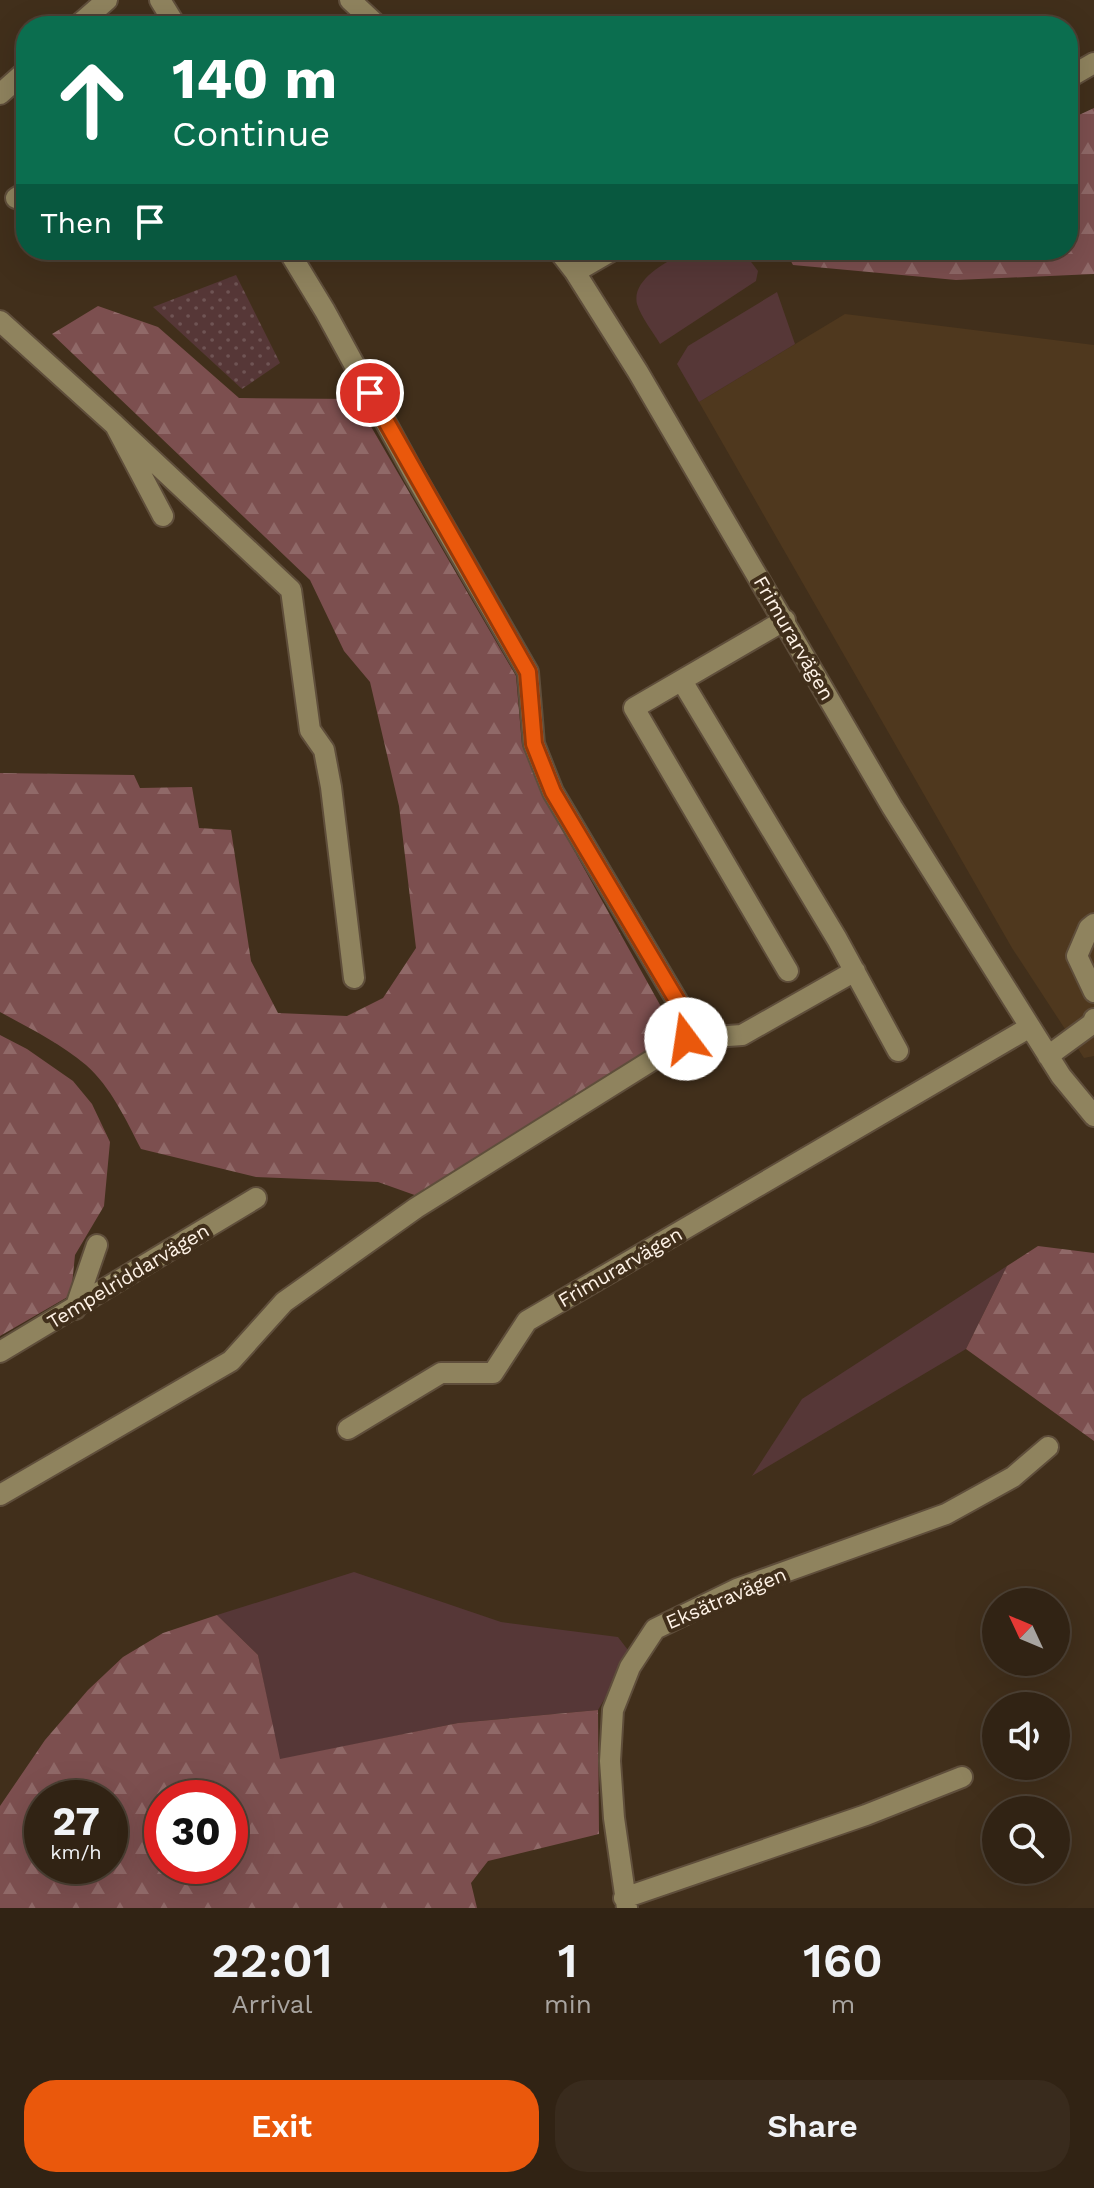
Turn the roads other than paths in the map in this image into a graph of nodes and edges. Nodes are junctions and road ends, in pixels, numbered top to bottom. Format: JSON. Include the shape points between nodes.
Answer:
{"nodes":[{"id":1,"x":107,"y":0,"type":"edge"},
{"id":2,"x":350,"y":0,"type":"edge"},
{"id":3,"x":89,"y":16,"type":"edge"},
{"id":4,"x":367,"y":16,"type":"edge"},
{"id":5,"x":16,"y":80,"type":"edge"},
{"id":6,"x":0,"y":94,"type":"edge"},
{"id":7,"x":294,"y":260,"type":"edge"},
{"id":8,"x":566,"y":260,"type":"edge"},
{"id":9,"x":596,"y":260,"type":"edge"},
{"id":10,"x":575,"y":272,"type":"junction"},
{"id":11,"x":0,"y":321,"type":"edge"},
{"id":12,"x":115,"y":425,"type":"junction"},
{"id":13,"x":163,"y":516,"type":"dead end"},
{"id":14,"x":785,"y":620,"type":"junction"},
{"id":15,"x":682,"y":681,"type":"junction"},
{"id":16,"x":1094,"y":924,"type":"edge"},
{"id":17,"x":788,"y":971,"type":"dead end"},
{"id":18,"x":855,"y":971,"type":"junction"},
{"id":19,"x":354,"y":978,"type":"dead end"},
{"id":20,"x":1094,"y":992,"type":"edge"},
{"id":21,"x":1094,"y":1019,"type":"edge"},
{"id":22,"x":1030,"y":1027,"type":"junction"},
{"id":23,"x":686,"y":1039,"type":"junction"},
{"id":24,"x":898,"y":1051,"type":"dead end"},
{"id":25,"x":1048,"y":1056,"type":"junction"},
{"id":26,"x":1094,"y":1116,"type":"edge"},
{"id":27,"x":256,"y":1198,"type":"dead end"},
{"id":28,"x":97,"y":1245,"type":"dead end"},
{"id":29,"x":75,"y":1309,"type":"junction"},
{"id":30,"x":0,"y":1352,"type":"edge"},
{"id":31,"x":348,"y":1429,"type":"dead end"},
{"id":32,"x":1048,"y":1447,"type":"dead end"},
{"id":33,"x":0,"y":1495,"type":"edge"},
{"id":34,"x":962,"y":1777,"type":"dead end"},
{"id":35,"x":626,"y":1903,"type":"edge"}],
"edges":[{"from":1,"to":3,"type":"street"},
{"from":2,"to":4,"type":"street"},
{"from":5,"to":6,"type":"street"},
{"from":7,"to":23,"type":"street","via":[[528,672],[534,744],[553,792],[679,1004]]},
{"from":8,"to":10,"type":"street","name":"Frimurarvägen"},
{"from":9,"to":10,"type":"street"},
{"from":10,"to":14,"type":"street","name":"Frimurarvägen"},
{"from":11,"to":12,"type":"street"},
{"from":12,"to":13,"type":"street"},
{"from":12,"to":19,"type":"street","via":[[291,590],[310,730],[324,750],[331,787]]},
{"from":14,"to":15,"type":"street"},
{"from":14,"to":22,"type":"street","name":"Frimurarvägen","via":[[892,807]]},
{"from":15,"to":17,"type":"street","via":[[634,708]]},
{"from":15,"to":18,"type":"street"},
{"from":16,"to":20,"type":"street","via":[[1077,956]]},
{"from":18,"to":23,"type":"street","via":[[742,1035]]},
{"from":18,"to":24,"type":"street"},
{"from":21,"to":25,"type":"street"},
{"from":22,"to":25,"type":"street","name":"Frimurarvägen"},
{"from":22,"to":31,"type":"street","name":"Frimurarvägen","via":[[527,1321],[493,1373],[441,1373]]},
{"from":23,"to":33,"type":"street","via":[[416,1208],[284,1302],[231,1361]]},
{"from":25,"to":26,"type":"street","name":"Frimurarvägen"},
{"from":27,"to":29,"type":"street","name":"Tempelriddarvägen"},
{"from":28,"to":29,"type":"street"},
{"from":29,"to":30,"type":"street","name":"Tempelriddarvägen"},
{"from":32,"to":35,"type":"street","name":"Eksätravägen","via":[[1013,1477],[946,1514],[737,1589],[655,1629],[630,1667],[613,1710],[610,1761]]},
{"from":34,"to":35,"type":"street","name":"Eksätravägen"}]}
